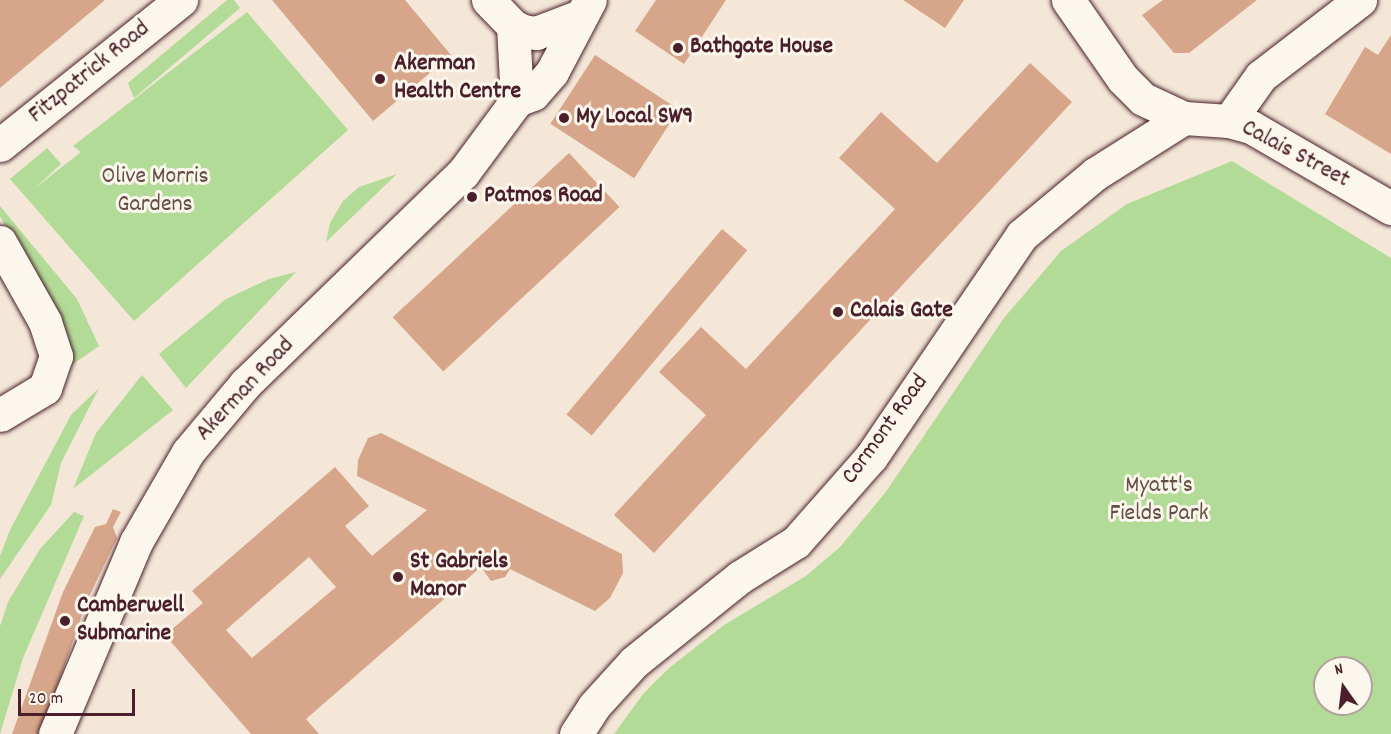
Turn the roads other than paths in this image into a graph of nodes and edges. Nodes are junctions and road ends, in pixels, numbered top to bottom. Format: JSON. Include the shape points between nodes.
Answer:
{"nodes":[{"id":1,"x":181,"y":0,"type":"edge"},
{"id":2,"x":488,"y":0,"type":"edge"},
{"id":3,"x":1068,"y":0,"type":"edge"},
{"id":4,"x":1360,"y":0,"type":"edge"},
{"id":5,"x":585,"y":8,"type":"edge"},
{"id":6,"x":513,"y":27,"type":"junction"},
{"id":7,"x":517,"y":100,"type":"junction"},
{"id":8,"x":1184,"y":118,"type":"junction"},
{"id":9,"x":1229,"y":121,"type":"junction"},
{"id":10,"x":0,"y":145,"type":"edge"},
{"id":11,"x":1391,"y":208,"type":"edge"},
{"id":12,"x":0,"y":242,"type":"edge"},
{"id":13,"x":0,"y":415,"type":"edge"},
{"id":14,"x":55,"y":734,"type":"edge"},
{"id":15,"x":576,"y":734,"type":"edge"}],
"edges":[{"from":1,"to":10,"type":"street","name":"Fitzpatrick Road"},
{"from":2,"to":6,"type":"street"},
{"from":3,"to":8,"type":"street","name":"Calais Street","via":[[1123,79],[1143,99]]},
{"from":4,"to":9,"type":"street","via":[[1261,76]]},
{"from":5,"to":6,"type":"street","via":[[536,33]]},
{"from":5,"to":7,"type":"street","via":[[552,72],[533,94]]},
{"from":6,"to":7,"type":"street"},
{"from":7,"to":14,"type":"street","name":"Akerman Road","via":[[463,173],[246,383],[188,452],[136,542]]},
{"from":8,"to":9,"type":"street","name":"Calais Street"},
{"from":8,"to":15,"type":"street","name":"Cormont Road","via":[[1095,174],[1022,235],[872,457],[796,542],[740,577],[634,662],[594,706]]},
{"from":9,"to":11,"type":"street","name":"Calais Street","via":[[1251,127]]},
{"from":12,"to":13,"type":"street","via":[[45,322],[56,356],[45,388]]}]}
